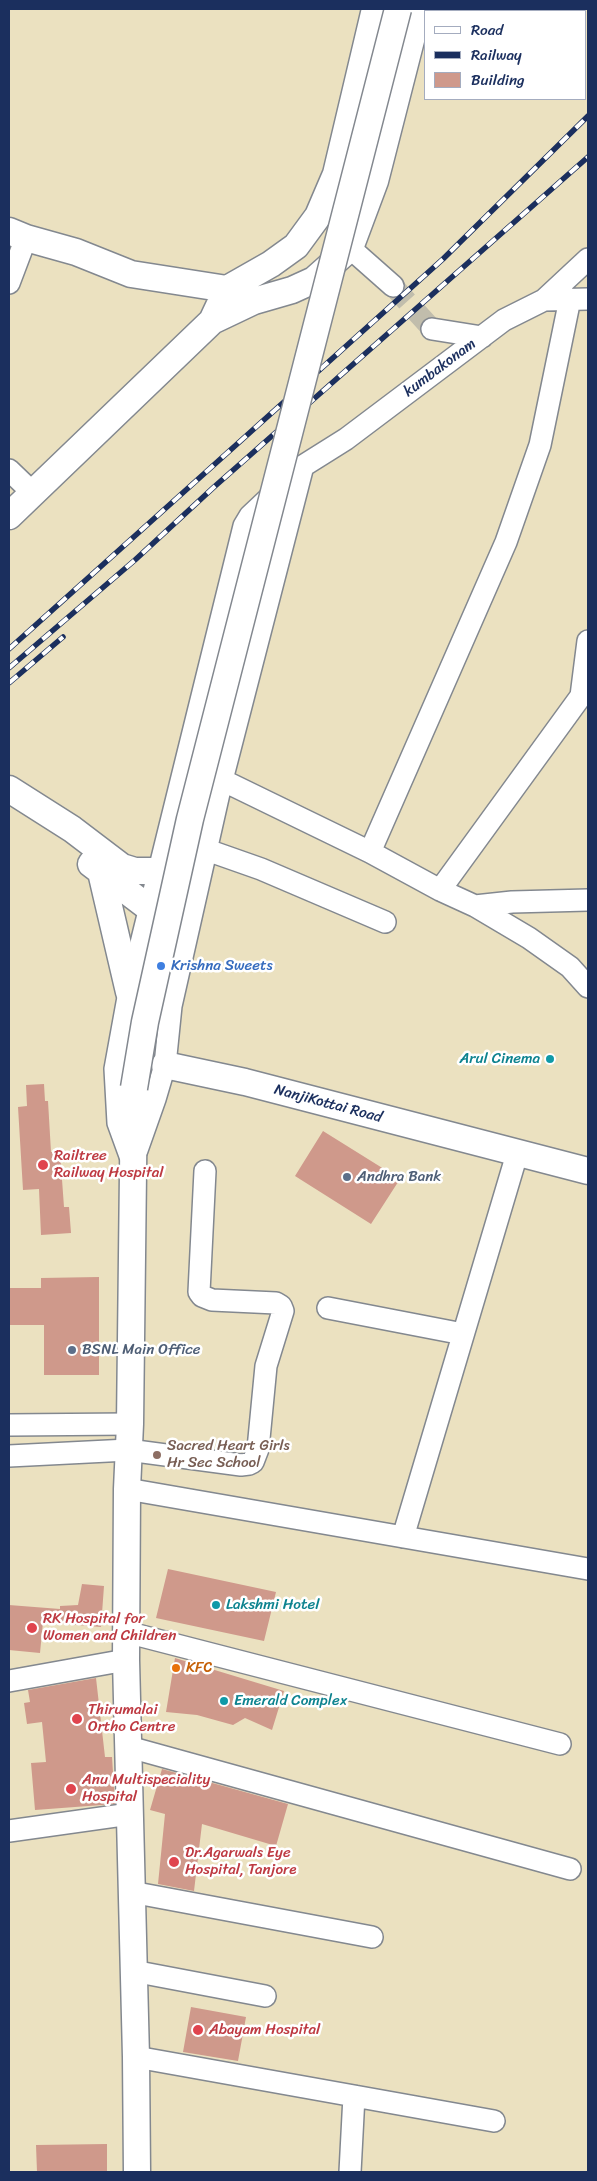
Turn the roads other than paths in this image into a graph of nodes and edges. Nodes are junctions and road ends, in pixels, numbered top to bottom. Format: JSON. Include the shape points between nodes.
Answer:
{"nodes":[{"id":1,"x":376,"y":9,"type":"edge"},
{"id":2,"x":398,"y":9,"type":"edge"},
{"id":3,"x":419,"y":9,"type":"edge"},
{"id":4,"x":17,"y":235,"type":"edge"},
{"id":5,"x":350,"y":248,"type":"junction"},
{"id":6,"x":588,"y":259,"type":"edge"},
{"id":7,"x":9,"y":283,"type":"edge"},
{"id":8,"x":393,"y":286,"type":"tunnel mouth"},
{"id":9,"x":227,"y":289,"type":"junction"},
{"id":10,"x":579,"y":299,"type":"edge"},
{"id":11,"x":544,"y":300,"type":"junction"},
{"id":12,"x":212,"y":320,"type":"junction"},
{"id":13,"x":432,"y":329,"type":"tunnel mouth"},
{"id":14,"x":482,"y":337,"type":"junction"},
{"id":15,"x":303,"y":466,"type":"junction"},
{"id":16,"x":9,"y":470,"type":"edge"},
{"id":17,"x":34,"y":494,"type":"junction"},
{"id":18,"x":9,"y":516,"type":"edge"},
{"id":19,"x":588,"y":641,"type":"edge"},
{"id":20,"x":183,"y":770,"type":"junction"},
{"id":21,"x":222,"y":780,"type":"junction"},
{"id":22,"x":9,"y":789,"type":"edge"},
{"id":23,"x":9,"y":806,"type":"edge"},
{"id":24,"x":207,"y":850,"type":"junction"},
{"id":25,"x":370,"y":852,"type":"junction"},
{"id":26,"x":158,"y":871,"type":"junction"},
{"id":27,"x":101,"y":872,"type":"junction"},
{"id":28,"x":440,"y":890,"type":"junction"},
{"id":29,"x":588,"y":900,"type":"edge"},
{"id":30,"x":475,"y":906,"type":"junction"},
{"id":31,"x":149,"y":908,"type":"junction"},
{"id":32,"x":385,"y":922,"type":"dead end"},
{"id":33,"x":588,"y":987,"type":"edge"},
{"id":34,"x":129,"y":992,"type":"junction"},
{"id":35,"x":165,"y":1065,"type":"junction"},
{"id":36,"x":517,"y":1154,"type":"junction"},
{"id":37,"x":132,"y":1161,"type":"junction"},
{"id":38,"x":205,"y":1171,"type":"dead end"},
{"id":39,"x":588,"y":1171,"type":"edge"},
{"id":40,"x":328,"y":1308,"type":"dead end"},
{"id":41,"x":463,"y":1334,"type":"junction"},
{"id":42,"x":130,"y":1424,"type":"junction"},
{"id":43,"x":9,"y":1425,"type":"edge"},
{"id":44,"x":128,"y":1450,"type":"junction"},
{"id":45,"x":9,"y":1456,"type":"edge"},
{"id":46,"x":127,"y":1489,"type":"junction"},
{"id":47,"x":403,"y":1537,"type":"junction"},
{"id":48,"x":588,"y":1569,"type":"edge"},
{"id":49,"x":126,"y":1632,"type":"junction"},
{"id":50,"x":126,"y":1660,"type":"junction"},
{"id":51,"x":9,"y":1681,"type":"edge"},
{"id":52,"x":560,"y":1744,"type":"dead end"},
{"id":53,"x":129,"y":1747,"type":"junction"},
{"id":54,"x":130,"y":1814,"type":"junction"},
{"id":55,"x":9,"y":1831,"type":"edge"},
{"id":56,"x":570,"y":1869,"type":"dead end"},
{"id":57,"x":131,"y":1892,"type":"junction"},
{"id":58,"x":372,"y":1936,"type":"dead end"},
{"id":59,"x":133,"y":1971,"type":"junction"},
{"id":60,"x":265,"y":1996,"type":"dead end"},
{"id":61,"x":136,"y":2056,"type":"junction"},
{"id":62,"x":354,"y":2096,"type":"junction"},
{"id":63,"x":494,"y":2121,"type":"dead end"},
{"id":64,"x":137,"y":2172,"type":"edge"},
{"id":65,"x":350,"y":2172,"type":"edge"}],
"edges":[{"from":1,"to":9,"type":"main road","via":[[336,174],[318,216],[296,246]]},
{"from":2,"to":37,"type":"main road","bridge":true,"via":[[190,819],[145,1022],[134,1088]]},
{"from":3,"to":5,"type":"main road","via":[[375,182]]},
{"from":4,"to":7,"type":"street"},
{"from":4,"to":9,"type":"main road","via":[[76,252],[132,274]]},
{"from":5,"to":8,"type":"street"},
{"from":5,"to":12,"type":"main road","via":[[314,280]]},
{"from":6,"to":11,"type":"street"},
{"from":9,"to":12,"type":"main road"},
{"from":10,"to":11,"type":"street","name":"kumbakonam"},
{"from":10,"to":25,"type":"street","via":[[540,444],[506,542]]},
{"from":11,"to":14,"type":"street","name":"kumbakonam","via":[[504,320]]},
{"from":12,"to":17,"type":"main road"},
{"from":13,"to":14,"type":"street"},
{"from":14,"to":15,"type":"street","name":"kumbakonam","via":[[346,439]]},
{"from":15,"to":20,"type":"street","name":"kumbakonam","via":[[250,516],[244,526]]},
{"from":15,"to":21,"type":"street"},
{"from":16,"to":17,"type":"street"},
{"from":17,"to":18,"type":"main road"},
{"from":19,"to":28,"type":"street","via":[[582,696]]},
{"from":20,"to":21,"type":"street"},
{"from":20,"to":26,"type":"street","name":"kumbakonam"},
{"from":21,"to":24,"type":"street"},
{"from":21,"to":25,"type":"street"},
{"from":22,"to":26,"type":"main road","via":[[72,829],[122,867],[135,872]]},
{"from":23,"to":27,"type":"main road","via":[[41,825]]},
{"from":24,"to":32,"type":"street"},
{"from":24,"to":35,"type":"street","via":[[171,1006]]},
{"from":25,"to":28,"type":"street"},
{"from":26,"to":31,"type":"street","name":"kumbakonam"},
{"from":27,"to":31,"type":"main road"},
{"from":27,"to":34,"type":"main road"},
{"from":28,"to":30,"type":"street"},
{"from":29,"to":30,"type":"street"},
{"from":30,"to":33,"type":"street","via":[[570,967]]},
{"from":31,"to":34,"type":"street","name":"kumbakonam"},
{"from":34,"to":37,"type":"street","name":"kumbakonam","via":[[115,1069],[118,1123]]},
{"from":35,"to":36,"type":"main road","name":"NanjiKottai Road","via":[[245,1082]]},
{"from":35,"to":37,"type":"street"},
{"from":36,"to":39,"type":"main road","name":"NanjiKottai Road"},
{"from":36,"to":41,"type":"street"},
{"from":37,"to":42,"type":"main road"},
{"from":38,"to":44,"type":"street","via":[[199,1292],[206,1299],[276,1303],[283,1310],[266,1366],[257,1455],[254,1462],[241,1465]]},
{"from":40,"to":41,"type":"street"},
{"from":41,"to":47,"type":"street"},
{"from":42,"to":43,"type":"street"},
{"from":42,"to":44,"type":"main road"},
{"from":44,"to":45,"type":"street"},
{"from":44,"to":46,"type":"main road"},
{"from":46,"to":47,"type":"street"},
{"from":46,"to":49,"type":"main road"},
{"from":47,"to":48,"type":"street"},
{"from":49,"to":50,"type":"main road"},
{"from":49,"to":52,"type":"street"},
{"from":50,"to":51,"type":"street"},
{"from":50,"to":53,"type":"main road"},
{"from":53,"to":54,"type":"main road"},
{"from":53,"to":56,"type":"street"},
{"from":54,"to":55,"type":"street"},
{"from":54,"to":57,"type":"main road"},
{"from":57,"to":58,"type":"street"},
{"from":57,"to":59,"type":"main road"},
{"from":59,"to":60,"type":"street"},
{"from":59,"to":61,"type":"main road"},
{"from":61,"to":62,"type":"street"},
{"from":61,"to":64,"type":"main road"},
{"from":62,"to":63,"type":"street"},
{"from":62,"to":65,"type":"street"}]}
